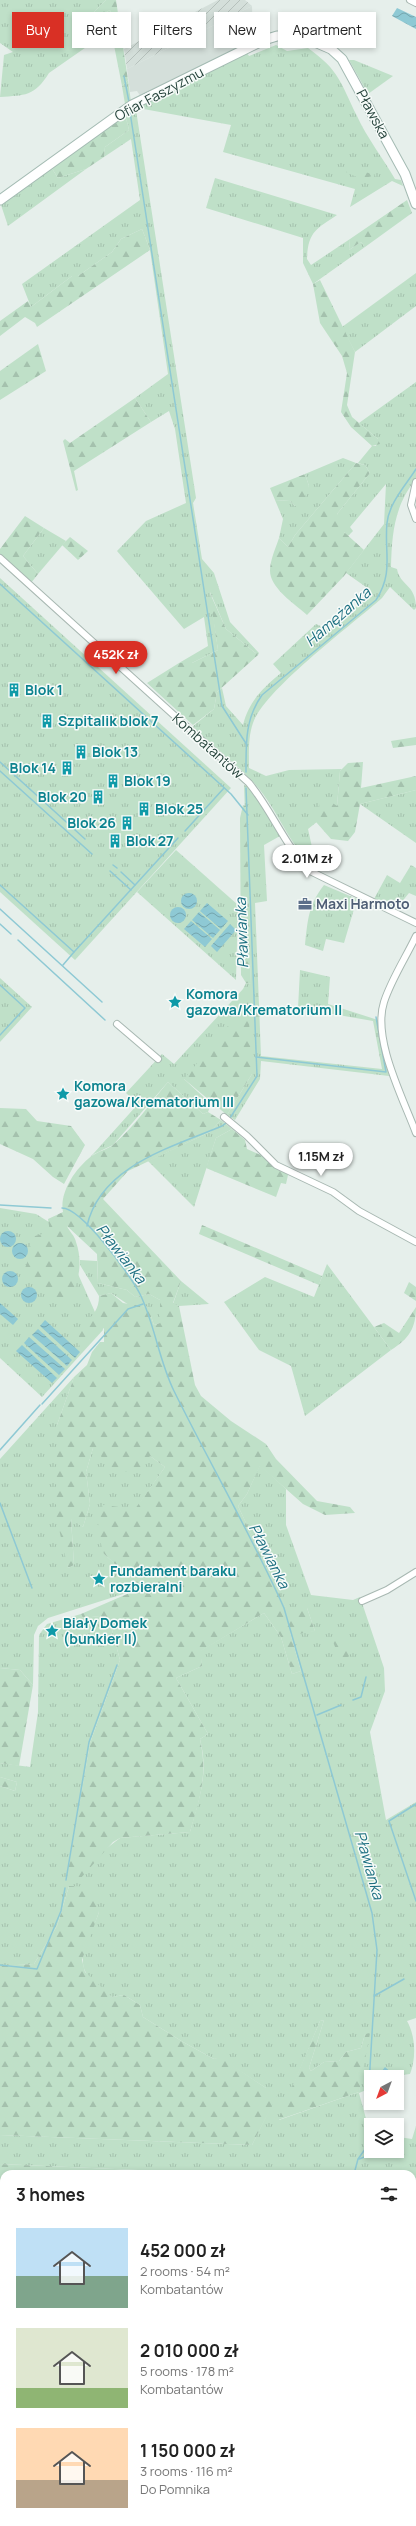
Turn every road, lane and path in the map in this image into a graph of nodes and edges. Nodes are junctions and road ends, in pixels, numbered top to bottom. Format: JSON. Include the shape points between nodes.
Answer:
{"nodes":[{"id":1,"x":410,"y":0,"type":"edge"},
{"id":2,"x":416,"y":3,"type":"edge"},
{"id":3,"x":278,"y":37,"type":"edge"},
{"id":4,"x":331,"y":48,"type":"edge"},
{"id":5,"x":0,"y":200,"type":"edge"},
{"id":6,"x":416,"y":204,"type":"edge"},
{"id":7,"x":416,"y":482,"type":"edge"},
{"id":8,"x":416,"y":519,"type":"edge"},
{"id":9,"x":0,"y":558,"type":"edge"},
{"id":10,"x":416,"y":923,"type":"edge"},
{"id":11,"x":416,"y":936,"type":"edge"},
{"id":12,"x":117,"y":1024,"type":"dead end"},
{"id":13,"x":158,"y":1059,"type":"dead end"},
{"id":14,"x":224,"y":1117,"type":"dead end"},
{"id":15,"x":416,"y":1133,"type":"edge"},
{"id":16,"x":416,"y":1242,"type":"edge"},
{"id":17,"x":416,"y":1572,"type":"edge"},
{"id":18,"x":362,"y":1601,"type":"dead end"}],
"edges":[{"from":1,"to":2,"type":"street"},
{"from":3,"to":5,"type":"street","name":"Ofiar Faszyzmu","via":[[264,40],[132,105]]},
{"from":4,"to":6,"type":"street","name":"Pławska","via":[[348,68],[405,174]]},
{"from":7,"to":8,"type":"street","via":[[411,505]]},
{"from":9,"to":10,"type":"street","name":"Kombatantów","via":[[249,784],[264,802],[299,859],[310,870]]},
{"from":11,"to":15,"type":"street","via":[[384,1002],[382,1014],[390,1066]]},
{"from":12,"to":13,"type":"street"},
{"from":14,"to":16,"type":"street","via":[[276,1165],[333,1192],[359,1211]]},
{"from":17,"to":18,"type":"street","via":[[387,1590]]}]}
